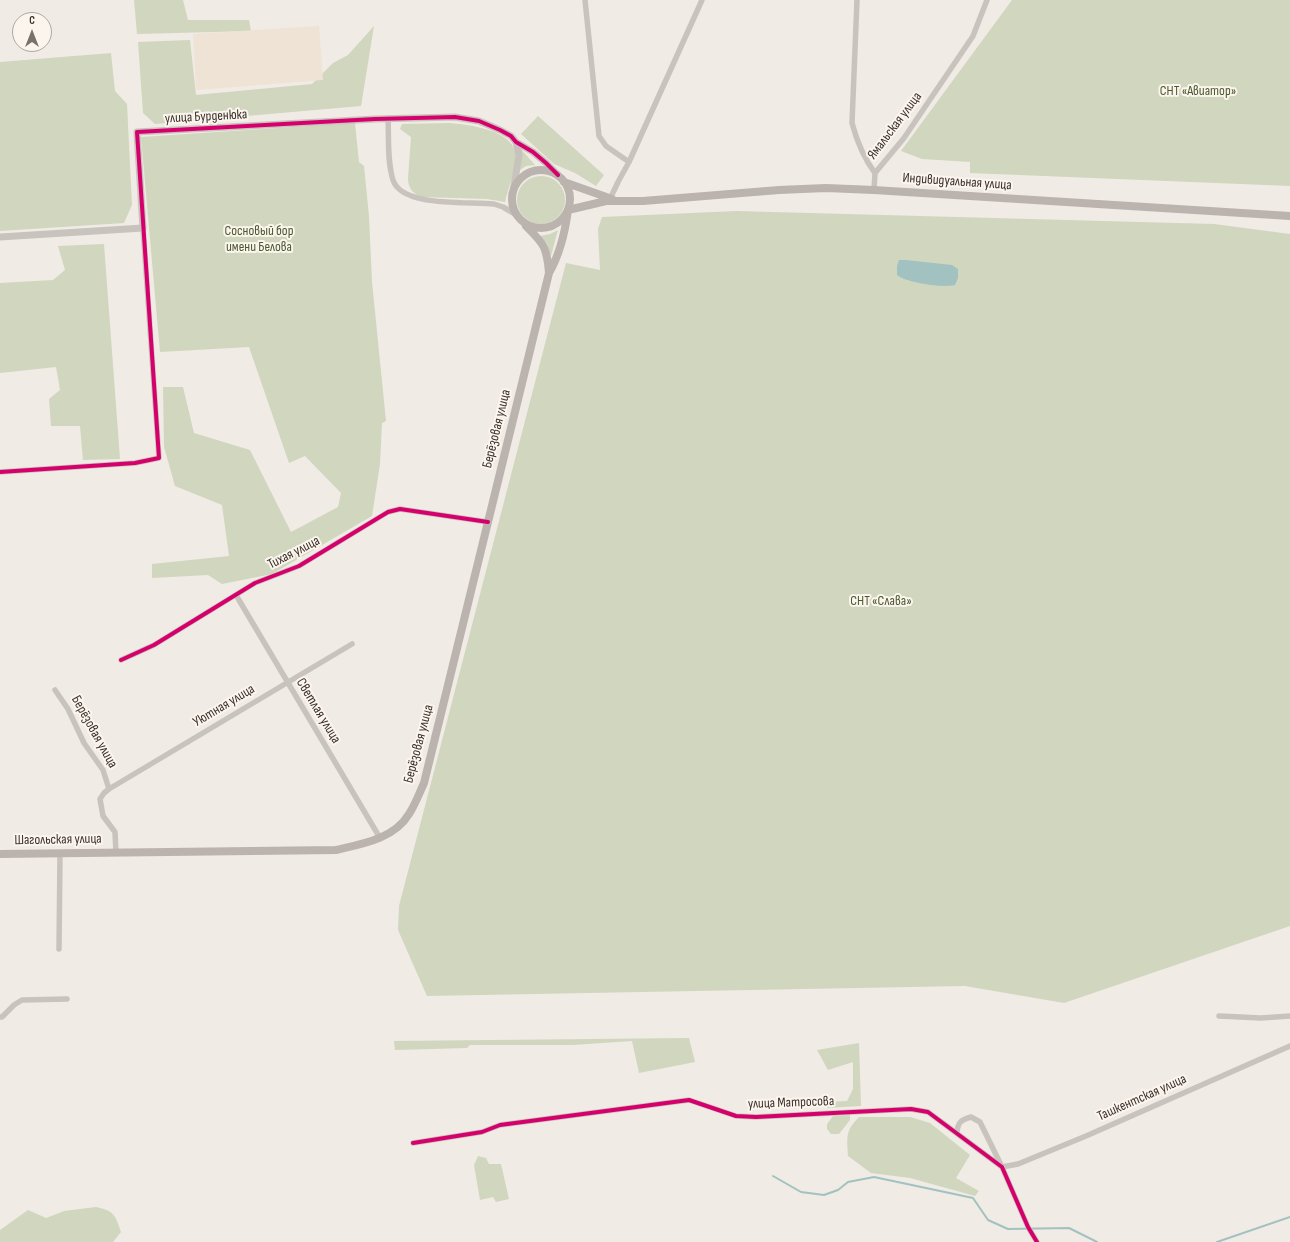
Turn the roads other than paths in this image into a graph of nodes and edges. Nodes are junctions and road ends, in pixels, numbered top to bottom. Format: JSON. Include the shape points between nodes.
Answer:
{"nodes":[{"id":1,"x":585,"y":0,"type":"edge"},
{"id":2,"x":702,"y":0,"type":"edge"},
{"id":3,"x":857,"y":0,"type":"edge"},
{"id":4,"x":987,"y":0,"type":"edge"},
{"id":5,"x":388,"y":118,"type":"junction"},
{"id":6,"x":516,"y":142,"type":"junction"},
{"id":7,"x":629,"y":162,"type":"junction"},
{"id":8,"x":875,"y":173,"type":"junction"},
{"id":9,"x":558,"y":175,"type":"junction"},
{"id":10,"x":564,"y":182,"type":"junction"},
{"id":11,"x":514,"y":186,"type":"junction"},
{"id":12,"x":874,"y":190,"type":"junction"},
{"id":13,"x":610,"y":199,"type":"junction"},
{"id":14,"x":623,"y":201,"type":"junction"},
{"id":15,"x":568,"y":210,"type":"junction"},
{"id":16,"x":515,"y":214,"type":"junction"},
{"id":17,"x":1290,"y":216,"type":"edge"},
{"id":18,"x":524,"y":224,"type":"junction"},
{"id":19,"x":143,"y":228,"type":"junction"},
{"id":20,"x":0,"y":237,"type":"edge"},
{"id":21,"x":549,"y":273,"type":"junction"},
{"id":22,"x":0,"y":472,"type":"edge"},
{"id":23,"x":488,"y":522,"type":"junction"},
{"id":24,"x":236,"y":596,"type":"junction"},
{"id":25,"x":352,"y":644,"type":"dead end"},
{"id":26,"x":121,"y":660,"type":"dead end"},
{"id":27,"x":287,"y":682,"type":"junction"},
{"id":28,"x":55,"y":690,"type":"dead end"},
{"id":29,"x":109,"y":789,"type":"junction"},
{"id":30,"x":380,"y":838,"type":"junction"},
{"id":31,"x":116,"y":852,"type":"junction"},
{"id":32,"x":60,"y":853,"type":"junction"},
{"id":33,"x":0,"y":854,"type":"edge"},
{"id":34,"x":59,"y":949,"type":"dead end"},
{"id":35,"x":67,"y":999,"type":"dead end"},
{"id":36,"x":1219,"y":1016,"type":"dead end"},
{"id":37,"x":1290,"y":1016,"type":"edge"},
{"id":38,"x":0,"y":1017,"type":"edge"},
{"id":39,"x":1290,"y":1046,"type":"edge"},
{"id":40,"x":957,"y":1132,"type":"junction"},
{"id":41,"x":414,"y":1143,"type":"dead end"},
{"id":42,"x":1002,"y":1167,"type":"junction"},
{"id":43,"x":1037,"y":1242,"type":"edge"}],
"edges":[{"from":1,"to":7,"type":"street","via":[[599,136],[606,146]]},
{"from":2,"to":7,"type":"street"},
{"from":3,"to":8,"type":"street","name":"Ямальская улица","via":[[852,123],[856,140]]},
{"from":4,"to":8,"type":"street","name":"Ямальская улица","via":[[973,36],[904,138]]},
{"from":5,"to":6,"type":"street","via":[[455,117],[479,121],[511,136]]},
{"from":5,"to":16,"type":"street","via":[[393,181],[400,190],[418,199],[435,202],[494,204]]},
{"from":5,"to":19,"type":"street","name":"улица Бурденюка","via":[[137,132]]},
{"from":6,"to":9,"type":"street","via":[[533,152]]},
{"from":6,"to":11,"type":"street","via":[[519,156]]},
{"from":7,"to":13,"type":"street"},
{"from":8,"to":12,"type":"street"},
{"from":9,"to":10,"type":"main road"},
{"from":9,"to":11,"type":"main road","via":[[550,171],[533,171]]},
{"from":10,"to":13,"type":"main road","name":"Индивидуальная улица"},
{"from":10,"to":15,"type":"main road","via":[[570,196]]},
{"from":11,"to":16,"type":"main road","via":[[512,205]]},
{"from":12,"to":14,"type":"main road","name":"Индивидуальная улица","via":[[779,190]]},
{"from":12,"to":17,"type":"main road","name":"Индивидуальная улица"},
{"from":13,"to":14,"type":"main road","name":"Индивидуальная улица"},
{"from":14,"to":15,"type":"main road","name":"Индивидуальная улица","via":[[606,201]]},
{"from":15,"to":18,"type":"main road","via":[[564,218],[549,228],[532,228]]},
{"from":15,"to":21,"type":"main road","name":"Берёзовая улица","via":[[557,258]]},
{"from":16,"to":18,"type":"main road"},
{"from":18,"to":21,"type":"main road","name":"Берёзовая улица","via":[[546,248]]},
{"from":19,"to":20,"type":"street"},
{"from":19,"to":22,"type":"street","via":[[159,458],[135,463]]},
{"from":21,"to":23,"type":"main road","name":"Берёзовая улица"},
{"from":23,"to":24,"type":"street","name":"Тихая улица","via":[[400,509],[388,512],[298,566],[255,583]]},
{"from":23,"to":30,"type":"main road","name":"Берёзовая улица","via":[[424,784],[408,815],[396,828]]},
{"from":24,"to":26,"type":"street","name":"Тихая улица","via":[[154,645]]},
{"from":24,"to":27,"type":"street","name":"Светлая улица"},
{"from":25,"to":27,"type":"street","name":"Уютная улица"},
{"from":27,"to":29,"type":"street","name":"Уютная улица"},
{"from":27,"to":30,"type":"street","name":"Светлая улица"},
{"from":28,"to":29,"type":"street","name":"Берёзовая улица","via":[[84,743],[103,770]]},
{"from":29,"to":31,"type":"street","name":"Берёзовая улица","via":[[100,799],[103,816],[115,832]]},
{"from":30,"to":31,"type":"main road","name":"Берёзовая улица","via":[[366,844],[336,850]]},
{"from":31,"to":32,"type":"main road","name":"Шагольская улица"},
{"from":32,"to":33,"type":"main road","name":"Шагольская улица"},
{"from":32,"to":34,"type":"street"},
{"from":35,"to":38,"type":"street","via":[[22,1000]]},
{"from":36,"to":37,"type":"street"},
{"from":39,"to":42,"type":"street","name":"Ташкентская улица","via":[[1086,1136],[1018,1164]]},
{"from":40,"to":41,"type":"street","name":"улица Матросова","via":[[928,1112],[911,1108],[756,1117],[736,1116],[689,1100],[500,1125],[482,1132]]},
{"from":40,"to":42,"type":"street","name":"улица Матросова"},
{"from":40,"to":42,"type":"street","via":[[957,1124],[962,1119],[971,1117],[980,1122]]},
{"from":42,"to":43,"type":"street","name":"улица Матросова"}]}
